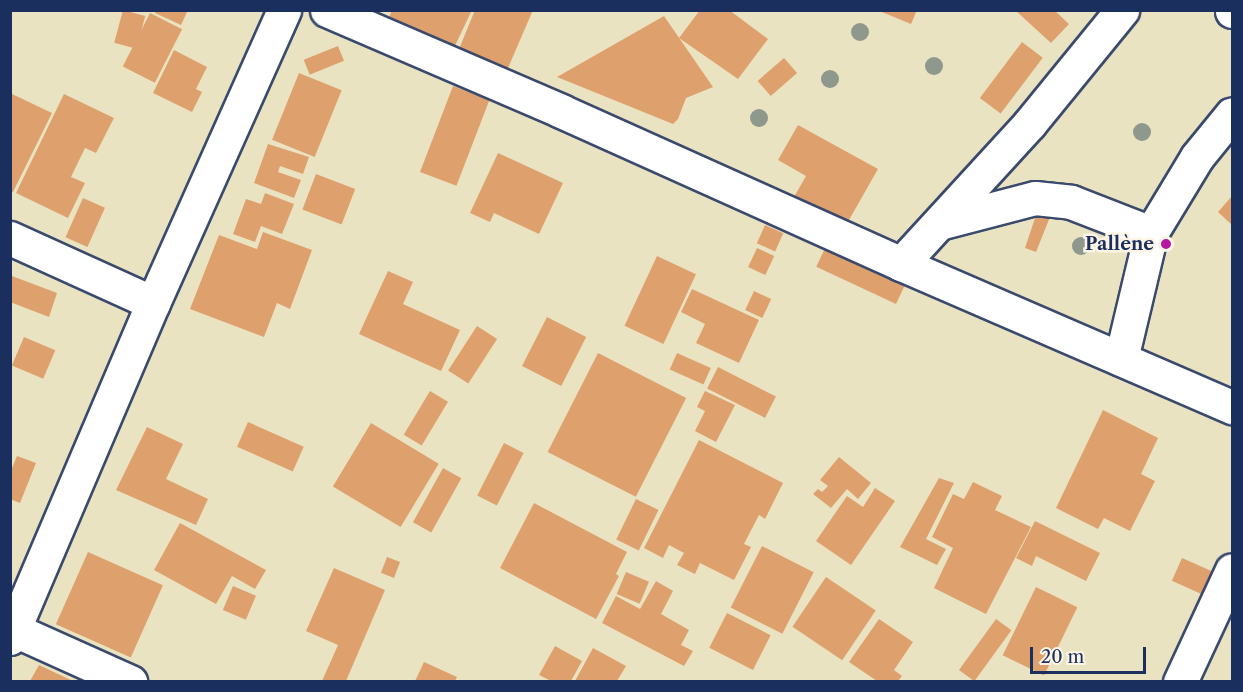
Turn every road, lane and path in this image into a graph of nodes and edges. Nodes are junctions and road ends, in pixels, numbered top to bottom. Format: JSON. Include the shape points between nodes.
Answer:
{"nodes":[{"id":1,"x":284,"y":10,"type":"edge"},
{"id":2,"x":327,"y":10,"type":"edge"},
{"id":3,"x":1122,"y":10,"type":"edge"},
{"id":4,"x":1233,"y":114,"type":"edge"},
{"id":5,"x":939,"y":223,"type":"junction"},
{"id":6,"x":1151,"y":233,"type":"junction"},
{"id":7,"x":10,"y":238,"type":"edge"},
{"id":8,"x":901,"y":264,"type":"junction"},
{"id":9,"x":153,"y":303,"type":"junction"},
{"id":10,"x":1121,"y":359,"type":"junction"},
{"id":11,"x":1233,"y":407,"type":"edge"},
{"id":12,"x":1233,"y":570,"type":"edge"},
{"id":13,"x":12,"y":632,"type":"edge"},
{"id":14,"x":130,"y":681,"type":"edge"},
{"id":15,"x":1180,"y":681,"type":"edge"}],
"edges":[{"from":1,"to":9,"type":"street"},
{"from":2,"to":8,"type":"street"},
{"from":3,"to":5,"type":"street","via":[[1030,123]]},
{"from":4,"to":6,"type":"street","via":[[1197,157]]},
{"from":5,"to":6,"type":"street","via":[[1035,198],[1071,202]]},
{"from":5,"to":8,"type":"street"},
{"from":6,"to":10,"type":"street"},
{"from":7,"to":9,"type":"street"},
{"from":8,"to":10,"type":"street"},
{"from":9,"to":13,"type":"street"},
{"from":10,"to":11,"type":"street"},
{"from":12,"to":15,"type":"street"},
{"from":13,"to":14,"type":"street"}]}
